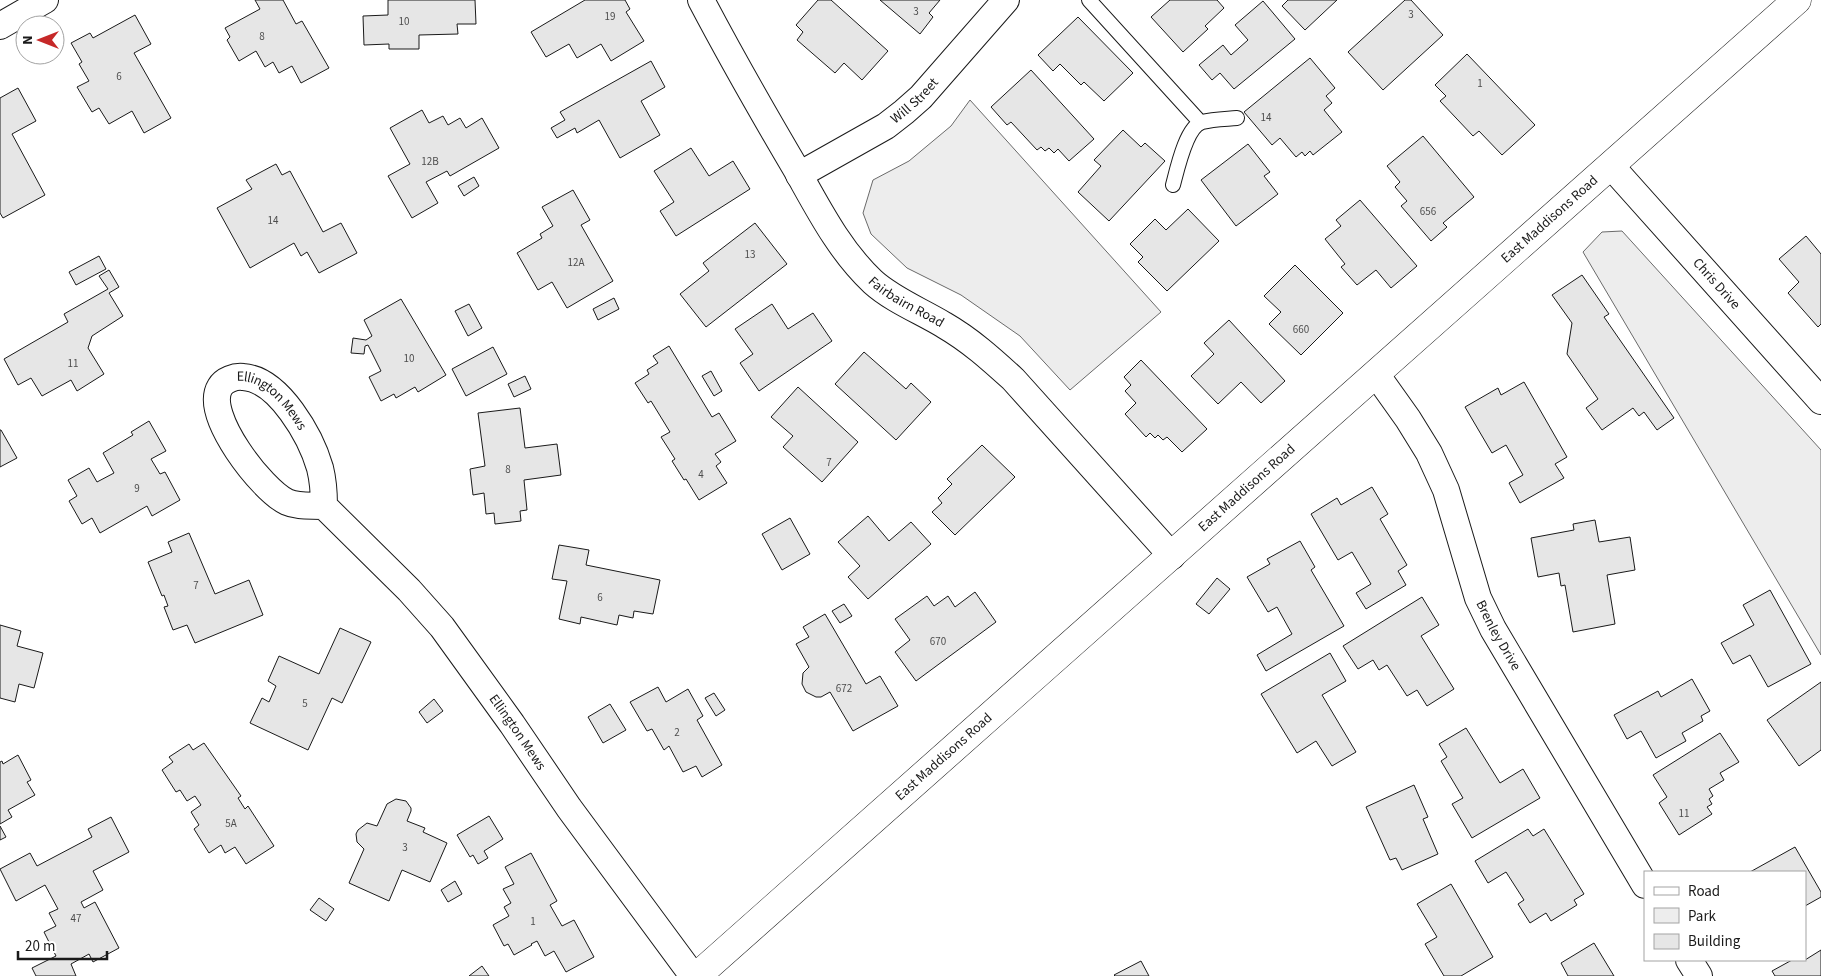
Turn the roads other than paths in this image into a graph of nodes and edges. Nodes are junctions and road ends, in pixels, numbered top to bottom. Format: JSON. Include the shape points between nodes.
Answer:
{"nodes":[{"id":1,"x":45,"y":0,"type":"edge"},
{"id":2,"x":700,"y":0,"type":"edge"},
{"id":3,"x":1006,"y":0,"type":"edge"},
{"id":4,"x":1089,"y":0,"type":"edge"},
{"id":5,"x":1797,"y":0,"type":"edge"},
{"id":6,"x":0,"y":26,"type":"edge"},
{"id":7,"x":1238,"y":118,"type":"dead end"},
{"id":8,"x":1200,"y":122,"type":"junction"},
{"id":9,"x":1611,"y":166,"type":"junction"},
{"id":10,"x":799,"y":175,"type":"junction"},
{"id":11,"x":1173,"y":185,"type":"dead end"},
{"id":12,"x":1376,"y":374,"type":"junction"},
{"id":13,"x":1820,"y":399,"type":"edge"},
{"id":14,"x":324,"y":506,"type":"junction"},
{"id":15,"x":1172,"y":556,"type":"junction"},
{"id":16,"x":1644,"y":884,"type":"edge"},
{"id":17,"x":1690,"y":961,"type":"edge"},
{"id":18,"x":695,"y":976,"type":"edge"},
{"id":19,"x":1699,"y":976,"type":"edge"}],
"edges":[{"from":1,"to":6,"type":"street"},
{"from":2,"to":10,"type":"street","name":"Fairbairn Road"},
{"from":3,"to":10,"type":"street","name":"Will Street","via":[[904,112],[886,126]]},
{"from":4,"to":8,"type":"lane"},
{"from":5,"to":9,"type":"street","name":"East Maddisons Road"},
{"from":7,"to":8,"type":"lane"},
{"from":8,"to":11,"type":"lane","via":[[1187,138]]},
{"from":9,"to":12,"type":"street","name":"East Maddisons Road"},
{"from":9,"to":13,"type":"street","name":"Chris Drive"},
{"from":10,"to":15,"type":"street","name":"Fairbairn Road","via":[[859,268],[875,284],[967,339],[991,358]]},
{"from":12,"to":15,"type":"street","name":"East Maddisons Road"},
{"from":12,"to":16,"type":"street","name":"Brenley Drive","via":[[1429,452],[1446,490],[1478,598],[1493,628]]},
{"from":14,"to":14,"type":"street","name":"Ellington Mews","via":[[288,502],[253,472],[225,429],[218,412],[220,388],[227,380],[254,378],[281,399],[296,418],[320,467]]},
{"from":14,"to":18,"type":"street","name":"Ellington Mews","via":[[442,627],[597,847]]},
{"from":15,"to":18,"type":"street","name":"East Maddisons Road"},
{"from":17,"to":19,"type":"street"}]}
